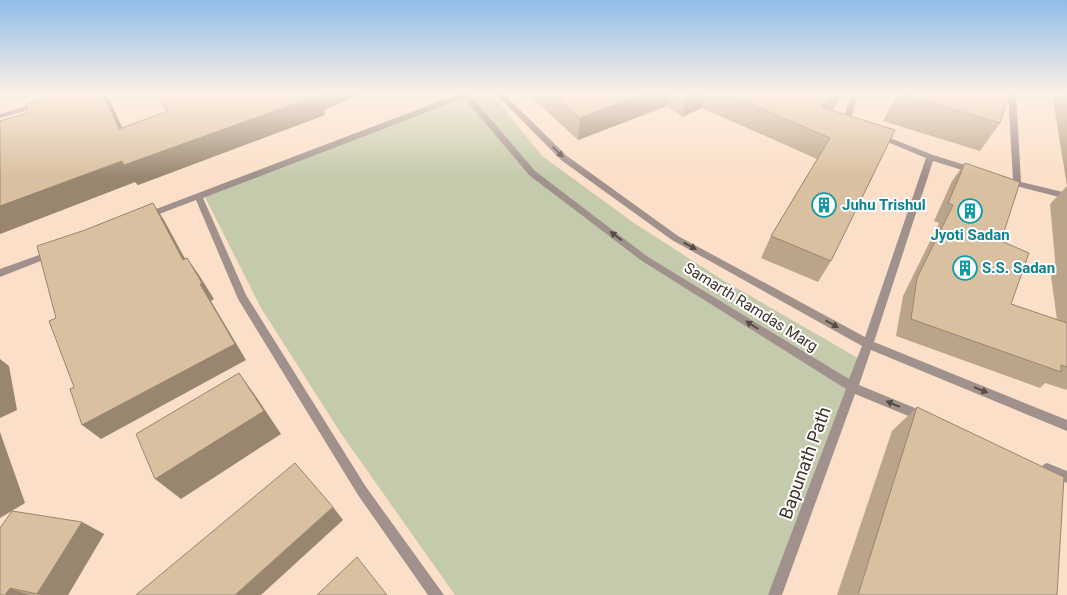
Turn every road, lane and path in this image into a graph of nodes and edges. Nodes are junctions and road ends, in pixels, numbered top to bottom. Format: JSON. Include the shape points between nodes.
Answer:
{"nodes":[{"id":1,"x":396,"y":121,"type":"edge"},
{"id":2,"x":488,"y":121,"type":"edge"},
{"id":3,"x":526,"y":121,"type":"edge"},
{"id":4,"x":838,"y":121,"type":"edge"},
{"id":5,"x":846,"y":121,"type":"edge"},
{"id":6,"x":1014,"y":121,"type":"edge"},
{"id":7,"x":845,"y":124,"type":"junction"},
{"id":8,"x":853,"y":127,"type":"edge"},
{"id":9,"x":870,"y":134,"type":"edge"},
{"id":10,"x":930,"y":157,"type":"junction"},
{"id":11,"x":982,"y":173,"type":"edge"},
{"id":12,"x":1000,"y":178,"type":"edge"},
{"id":13,"x":1017,"y":184,"type":"junction"},
{"id":14,"x":198,"y":196,"type":"junction"},
{"id":15,"x":1067,"y":196,"type":"edge"},
{"id":16,"x":135,"y":220,"type":"edge"},
{"id":17,"x":63,"y":249,"type":"edge"},
{"id":18,"x":0,"y":273,"type":"edge"},
{"id":19,"x":868,"y":344,"type":"junction"},
{"id":20,"x":852,"y":387,"type":"junction"},
{"id":21,"x":933,"y":421,"type":"edge"},
{"id":22,"x":1067,"y":426,"type":"edge"},
{"id":23,"x":1040,"y":466,"type":"edge"},
{"id":24,"x":1067,"y":477,"type":"edge"},
{"id":25,"x":437,"y":595,"type":"edge"},
{"id":26,"x":775,"y":595,"type":"edge"}],
"edges":[{"from":1,"to":14,"type":"street"},
{"from":20,"to":2,"type":"street","name":"Samarth Ramdas Marg","one_way":true,"via":[[645,259],[532,173]]},
{"from":3,"to":19,"type":"street","name":"Samarth Ramdas Marg","one_way":true,"via":[[564,158],[675,238]]},
{"from":4,"to":7,"type":"street"},
{"from":5,"to":7,"type":"street"},
{"from":6,"to":13,"type":"street"},
{"from":7,"to":8,"type":"street"},
{"from":9,"to":10,"type":"street"},
{"from":10,"to":11,"type":"street"},
{"from":10,"to":19,"type":"street","name":"Bapunath Path"},
{"from":12,"to":13,"type":"street"},
{"from":13,"to":15,"type":"street"},
{"from":14,"to":16,"type":"street"},
{"from":14,"to":25,"type":"street","via":[[242,296],[362,491]]},
{"from":17,"to":18,"type":"street"},
{"from":19,"to":20,"type":"street","name":"Bapunath Path"},
{"from":19,"to":22,"type":"street","name":"Samarth Ramdas Marg","one_way":true},
{"from":21,"to":20,"type":"street","name":"Samarth Ramdas Marg","one_way":true},
{"from":20,"to":26,"type":"street","name":"Bapunath Path"},
{"from":23,"to":24,"type":"street"}]}
